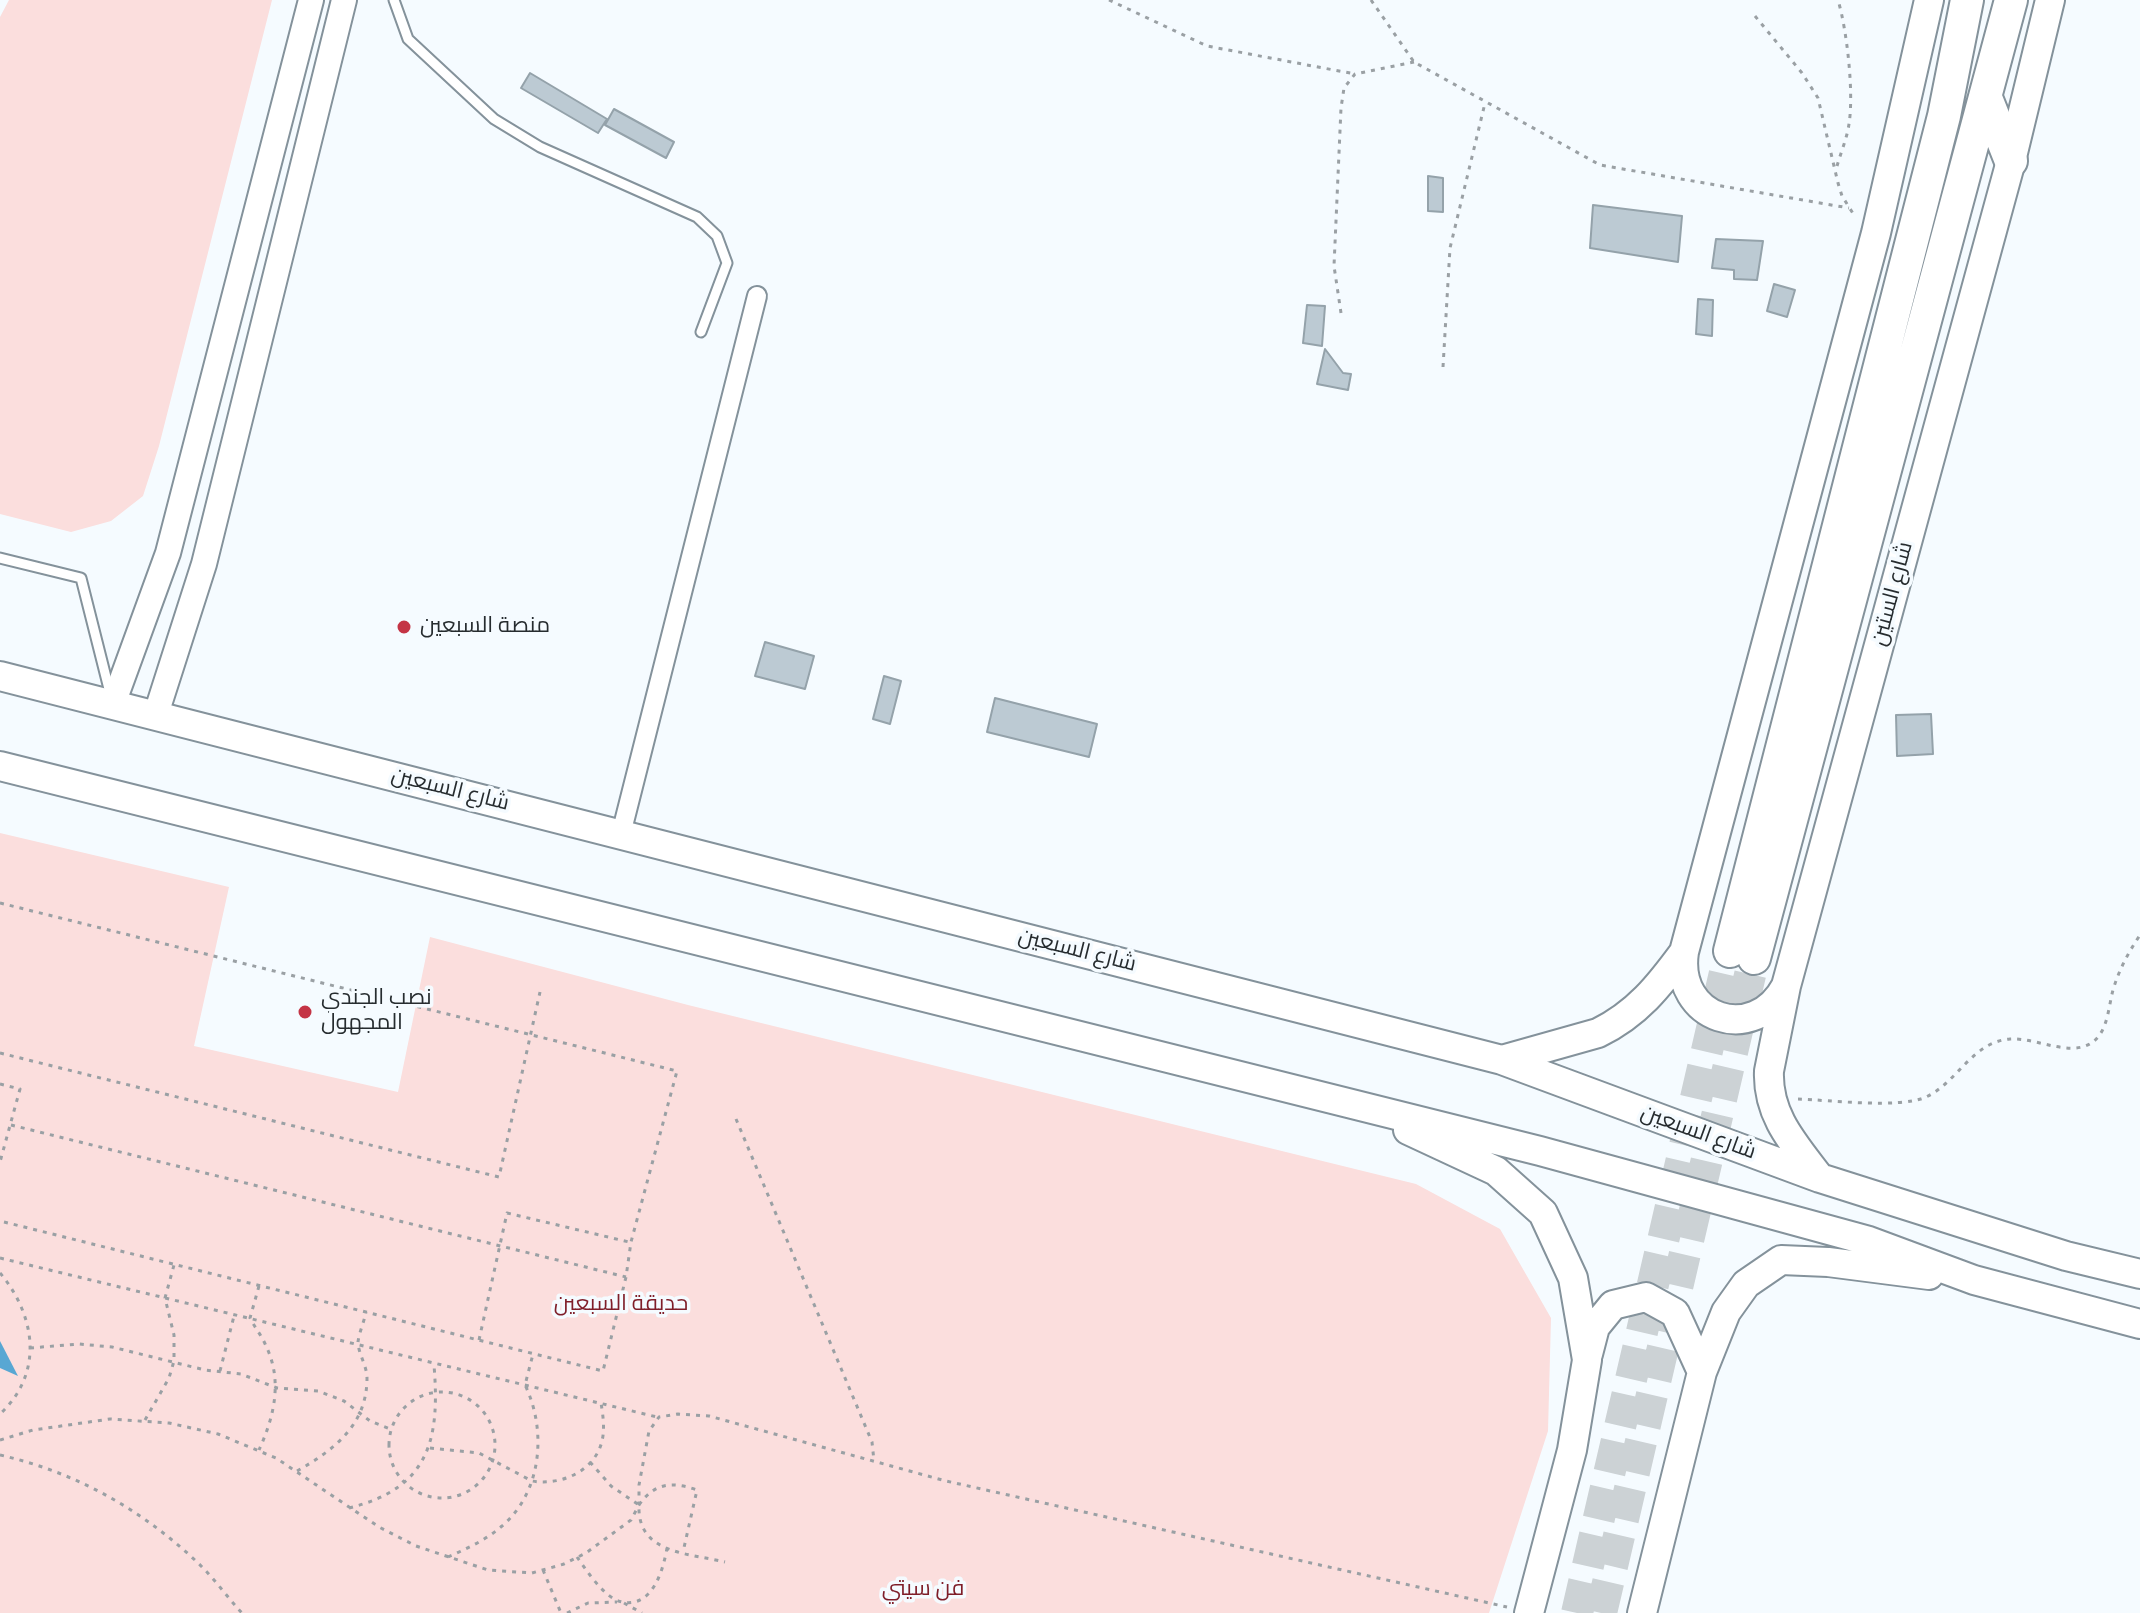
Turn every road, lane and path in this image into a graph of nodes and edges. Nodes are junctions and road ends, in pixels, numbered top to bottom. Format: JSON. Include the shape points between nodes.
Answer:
{"nodes":[{"id":1,"x":311,"y":0,"type":"edge"},
{"id":2,"x":344,"y":0,"type":"edge"},
{"id":3,"x":394,"y":0,"type":"edge"},
{"id":4,"x":1109,"y":0,"type":"edge"},
{"id":5,"x":1371,"y":0,"type":"edge"},
{"id":6,"x":1838,"y":0,"type":"edge"},
{"id":7,"x":1929,"y":0,"type":"edge"},
{"id":8,"x":1967,"y":0,"type":"edge"},
{"id":9,"x":2011,"y":0,"type":"edge"},
{"id":10,"x":2050,"y":0,"type":"edge"},
{"id":11,"x":1755,"y":16,"type":"dead end"},
{"id":12,"x":1414,"y":62,"type":"junction"},
{"id":13,"x":1355,"y":74,"type":"junction"},
{"id":14,"x":1986,"y":98,"type":"junction"},
{"id":15,"x":1485,"y":102,"type":"junction"},
{"id":16,"x":2011,"y":161,"type":"junction"},
{"id":17,"x":1835,"y":169,"type":"junction"},
{"id":18,"x":1849,"y":208,"type":"junction"},
{"id":19,"x":1876,"y":233,"type":"junction"},
{"id":20,"x":757,"y":296,"type":"dead end"},
{"id":21,"x":1341,"y":313,"type":"dead end"},
{"id":22,"x":701,"y":332,"type":"dead end"},
{"id":23,"x":1443,"y":367,"type":"dead end"},
{"id":24,"x":0,"y":558,"type":"edge"},
{"id":25,"x":0,"y":676,"type":"edge"},
{"id":26,"x":113,"y":704,"type":"junction"},
{"id":27,"x":156,"y":714,"type":"junction"},
{"id":28,"x":0,"y":766,"type":"edge"},
{"id":29,"x":621,"y":834,"type":"junction"},
{"id":30,"x":0,"y":903,"type":"edge"},
{"id":31,"x":2140,"y":935,"type":"edge"},
{"id":32,"x":1684,"y":952,"type":"junction"},
{"id":33,"x":1786,"y":986,"type":"junction"},
{"id":34,"x":540,"y":992,"type":"dead end"},
{"id":35,"x":531,"y":1034,"type":"junction"},
{"id":36,"x":0,"y":1053,"type":"edge"},
{"id":37,"x":1502,"y":1060,"type":"junction"},
{"id":38,"x":0,"y":1084,"type":"edge"},
{"id":39,"x":1770,"y":1098,"type":"junction"},
{"id":40,"x":1346,"y":1101,"type":"junction"},
{"id":41,"x":736,"y":1119,"type":"dead end"},
{"id":42,"x":11,"y":1125,"type":"junction"},
{"id":43,"x":0,"y":1162,"type":"edge"},
{"id":44,"x":1820,"y":1178,"type":"junction"},
{"id":45,"x":0,"y":1221,"type":"edge"},
{"id":46,"x":631,"y":1242,"type":"junction"},
{"id":47,"x":501,"y":1246,"type":"junction"},
{"id":48,"x":0,"y":1258,"type":"edge"},
{"id":49,"x":174,"y":1265,"type":"junction"},
{"id":50,"x":0,"y":1273,"type":"edge"},
{"id":51,"x":2140,"y":1274,"type":"edge"},
{"id":52,"x":626,"y":1277,"type":"junction"},
{"id":53,"x":1974,"y":1280,"type":"junction"},
{"id":54,"x":259,"y":1286,"type":"junction"},
{"id":55,"x":165,"y":1298,"type":"junction"},
{"id":56,"x":366,"y":1312,"type":"junction"},
{"id":57,"x":235,"y":1315,"type":"junction"},
{"id":58,"x":250,"y":1318,"type":"junction"},
{"id":59,"x":2140,"y":1324,"type":"edge"},
{"id":60,"x":479,"y":1340,"type":"junction"},
{"id":61,"x":358,"y":1344,"type":"junction"},
{"id":62,"x":30,"y":1348,"type":"junction"},
{"id":63,"x":533,"y":1354,"type":"junction"},
{"id":64,"x":1587,"y":1360,"type":"junction"},
{"id":65,"x":174,"y":1361,"type":"junction"},
{"id":66,"x":434,"y":1363,"type":"junction"},
{"id":67,"x":220,"y":1371,"type":"junction"},
{"id":68,"x":1702,"y":1372,"type":"junction"},
{"id":69,"x":525,"y":1385,"type":"junction"},
{"id":70,"x":277,"y":1388,"type":"junction"},
{"id":71,"x":437,"y":1392,"type":"junction"},
{"id":72,"x":601,"y":1403,"type":"junction"},
{"id":73,"x":360,"y":1413,"type":"junction"},
{"id":74,"x":0,"y":1414,"type":"edge"},
{"id":75,"x":659,"y":1417,"type":"junction"},
{"id":76,"x":144,"y":1421,"type":"junction"},
{"id":77,"x":390,"y":1429,"type":"junction"},
{"id":78,"x":0,"y":1440,"type":"edge"},
{"id":79,"x":430,"y":1448,"type":"junction"},
{"id":80,"x":259,"y":1450,"type":"junction"},
{"id":81,"x":0,"y":1455,"type":"edge"},
{"id":82,"x":494,"y":1461,"type":"junction"},
{"id":83,"x":874,"y":1461,"type":"junction"},
{"id":84,"x":590,"y":1462,"type":"junction"},
{"id":85,"x":297,"y":1471,"type":"junction"},
{"id":86,"x":532,"y":1481,"type":"junction"},
{"id":87,"x":404,"y":1482,"type":"junction"},
{"id":88,"x":639,"y":1505,"type":"junction"},
{"id":89,"x":349,"y":1508,"type":"junction"},
{"id":90,"x":667,"y":1548,"type":"junction"},
{"id":91,"x":683,"y":1552,"type":"junction"},
{"id":92,"x":448,"y":1557,"type":"junction"},
{"id":93,"x":577,"y":1557,"type":"junction"},
{"id":94,"x":725,"y":1562,"type":"dead end"},
{"id":95,"x":543,"y":1570,"type":"junction"},
{"id":96,"x":621,"y":1602,"type":"junction"},
{"id":97,"x":242,"y":1613,"type":"edge"},
{"id":98,"x":561,"y":1613,"type":"edge"},
{"id":99,"x":567,"y":1613,"type":"edge"},
{"id":100,"x":642,"y":1613,"type":"edge"},
{"id":101,"x":1529,"y":1613,"type":"edge"},
{"id":102,"x":1642,"y":1613,"type":"edge"}],
"edges":[{"from":1,"to":26,"type":"street","via":[[168,553]]},
{"from":2,"to":27,"type":"street","via":[[204,564]]},
{"from":3,"to":22,"type":"lane","via":[[408,39],[494,119],[540,147],[697,217],[717,236],[727,263]]},
{"from":4,"to":13,"type":"path","via":[[1207,46]]},
{"from":5,"to":12,"type":"path"},
{"from":6,"to":17,"type":"path","via":[[1851,108]]},
{"from":7,"to":19,"type":"main road"},
{"from":8,"to":14,"type":"highway","name":"شارع الستين","via":[[1944,116],[1742,954]]},
{"from":9,"to":14,"type":"highway","name":"شارع الستين"},
{"from":10,"to":16,"type":"main road","name":"شارع الستين"},
{"from":11,"to":17,"type":"path","via":[[1818,98]]},
{"from":12,"to":13,"type":"path"},
{"from":12,"to":15,"type":"path"},
{"from":13,"to":21,"type":"path","via":[[1344,88],[1341,108],[1334,266]]},
{"from":14,"to":16,"type":"highway"},
{"from":15,"to":18,"type":"path","via":[[1600,165]]},
{"from":15,"to":23,"type":"path","via":[[1450,248]]},
{"from":16,"to":33,"type":"main road","name":"شارع الستين"},
{"from":17,"to":18,"type":"path"},
{"from":18,"to":19,"type":"path"},
{"from":19,"to":32,"type":"main road"},
{"from":20,"to":29,"type":"street"},
{"from":24,"to":26,"type":"lane","via":[[81,578]]},
{"from":25,"to":26,"type":"main road","name":"شارع السبعين"},
{"from":26,"to":27,"type":"main road","name":"شارع السبعين"},
{"from":27,"to":29,"type":"main road","name":"شارع السبعين"},
{"from":28,"to":40,"type":"main road"},
{"from":29,"to":37,"type":"main road","name":"شارع السبعين"},
{"from":30,"to":35,"type":"path"},
{"from":31,"to":39,"type":"path","via":[[2120,971],[2103,1030],[2091,1044],[2074,1049],[2020,1039],[1993,1043],[1935,1092],[1913,1101]]},
{"from":32,"to":33,"type":"main road","via":[[1689,992],[1719,1017],[1759,1015]]},
{"from":32,"to":37,"type":"main road","via":[[1651,996],[1613,1026]]},
{"from":33,"to":39,"type":"main road","name":"شارع الستين","via":[[1769,1071]]},
{"from":34,"to":35,"type":"path"},
{"from":35,"to":36,"type":"path","via":[[499,1177]]},
{"from":35,"to":46,"type":"path","via":[[677,1071]]},
{"from":37,"to":44,"type":"main road","name":"شارع السبعين"},
{"from":38,"to":42,"type":"path","via":[[20,1089]]},
{"from":39,"to":44,"type":"main road","name":"شارع الستين","via":[[1780,1124]]},
{"from":40,"to":53,"type":"main road","via":[[1869,1241]]},
{"from":40,"to":64,"type":"main road","via":[[1496,1171],[1543,1213],[1573,1278]]},
{"from":41,"to":83,"type":"path","via":[[872,1442]]},
{"from":42,"to":43,"type":"path"},
{"from":42,"to":47,"type":"path"},
{"from":44,"to":51,"type":"main road","name":"شارع السبعين","via":[[2066,1256]]},
{"from":45,"to":49,"type":"path"},
{"from":46,"to":47,"type":"path","via":[[507,1213]]},
{"from":46,"to":52,"type":"path"},
{"from":47,"to":52,"type":"path"},
{"from":47,"to":60,"type":"path"},
{"from":48,"to":55,"type":"path"},
{"from":49,"to":54,"type":"path"},
{"from":49,"to":55,"type":"path"},
{"from":50,"to":62,"type":"path","via":[[24,1310]]},
{"from":52,"to":63,"type":"path","via":[[603,1371]]},
{"from":53,"to":59,"type":"main road"},
{"from":53,"to":68,"type":"main road","via":[[1781,1260],[1746,1284],[1726,1312]]},
{"from":54,"to":56,"type":"path"},
{"from":54,"to":58,"type":"path"},
{"from":55,"to":57,"type":"path"},
{"from":55,"to":65,"type":"path"},
{"from":56,"to":60,"type":"path"},
{"from":56,"to":61,"type":"path"},
{"from":57,"to":58,"type":"path"},
{"from":57,"to":67,"type":"path"},
{"from":58,"to":61,"type":"path"},
{"from":58,"to":70,"type":"path","via":[[266,1344]]},
{"from":60,"to":63,"type":"path"},
{"from":61,"to":66,"type":"path"},
{"from":61,"to":73,"type":"path","via":[[367,1375]]},
{"from":62,"to":65,"type":"path","via":[[79,1344]]},
{"from":62,"to":74,"type":"path","via":[[22,1384]]},
{"from":63,"to":69,"type":"path"},
{"from":64,"to":68,"type":"main road","via":[[1595,1327],[1613,1305],[1646,1297],[1675,1313]]},
{"from":64,"to":101,"type":"main road","via":[[1572,1450]]},
{"from":65,"to":67,"type":"path"},
{"from":65,"to":76,"type":"path"},
{"from":66,"to":69,"type":"path"},
{"from":66,"to":71,"type":"path"},
{"from":67,"to":70,"type":"path"},
{"from":68,"to":102,"type":"main road"},
{"from":69,"to":72,"type":"path"},
{"from":69,"to":86,"type":"path","via":[[538,1427]]},
{"from":70,"to":73,"type":"path","via":[[318,1391]]},
{"from":70,"to":80,"type":"path"},
{"from":71,"to":77,"type":"path","via":[[411,1401]]},
{"from":71,"to":79,"type":"path"},
{"from":71,"to":82,"type":"path","via":[[471,1399],[488,1417],[496,1439]]},
{"from":72,"to":75,"type":"path"},
{"from":72,"to":84,"type":"path","via":[[602,1440]]},
{"from":73,"to":77,"type":"path"},
{"from":73,"to":85,"type":"path","via":[[344,1439]]},
{"from":75,"to":83,"type":"path","via":[[709,1416]]},
{"from":75,"to":88,"type":"path","via":[[649,1431]]},
{"from":76,"to":78,"type":"path","via":[[79,1423]]},
{"from":76,"to":80,"type":"path","via":[[218,1434]]},
{"from":77,"to":87,"type":"path","via":[[388,1450]]},
{"from":79,"to":82,"type":"path","via":[[479,1453]]},
{"from":79,"to":87,"type":"path"},
{"from":80,"to":85,"type":"path"},
{"from":81,"to":97,"type":"path","via":[[54,1469],[128,1507],[198,1563]]},
{"from":82,"to":86,"type":"path"},
{"from":82,"to":87,"type":"path","via":[[484,1480],[464,1495],[438,1500],[416,1493]]},
{"from":83,"to":101,"type":"path"},
{"from":84,"to":86,"type":"path","via":[[565,1479]]},
{"from":84,"to":88,"type":"path","via":[[611,1486]]},
{"from":85,"to":89,"type":"path"},
{"from":86,"to":92,"type":"path","via":[[501,1527]]},
{"from":87,"to":89,"type":"path"},
{"from":88,"to":90,"type":"path","via":[[642,1529]]},
{"from":88,"to":91,"type":"path","via":[[648,1491],[662,1485],[697,1490]]},
{"from":88,"to":93,"type":"path","via":[[612,1536]]},
{"from":89,"to":92,"type":"path","via":[[416,1546]]},
{"from":90,"to":91,"type":"path"},
{"from":90,"to":96,"type":"path","via":[[655,1588],[644,1597]]},
{"from":91,"to":94,"type":"path"},
{"from":92,"to":95,"type":"path","via":[[488,1570]]},
{"from":93,"to":95,"type":"path"},
{"from":93,"to":96,"type":"path"},
{"from":95,"to":98,"type":"path"},
{"from":96,"to":99,"type":"path","via":[[588,1603]]},
{"from":96,"to":100,"type":"path"}]}
